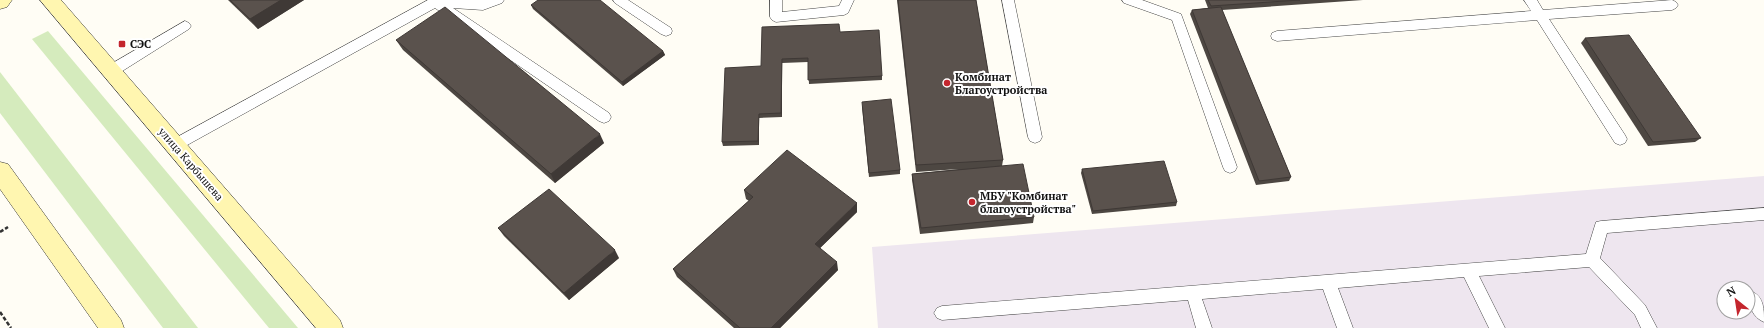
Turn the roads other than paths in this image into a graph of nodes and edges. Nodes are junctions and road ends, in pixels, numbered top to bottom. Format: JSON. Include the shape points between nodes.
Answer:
{"nodes":[{"id":1,"x":50,"y":0,"type":"edge"},
{"id":2,"x":498,"y":0,"type":"edge"},
{"id":3,"x":619,"y":0,"type":"edge"},
{"id":4,"x":776,"y":0,"type":"edge"},
{"id":5,"x":848,"y":0,"type":"edge"},
{"id":6,"x":1008,"y":0,"type":"edge"},
{"id":7,"x":1128,"y":0,"type":"edge"},
{"id":8,"x":1530,"y":0,"type":"edge"},
{"id":9,"x":435,"y":2,"type":"junction"},
{"id":10,"x":1672,"y":5,"type":"dead end"},
{"id":11,"x":1540,"y":15,"type":"junction"},
{"id":12,"x":185,"y":26,"type":"dead end"},
{"id":13,"x":666,"y":31,"type":"dead end"},
{"id":14,"x":1277,"y":36,"type":"dead end"},
{"id":15,"x":111,"y":71,"type":"junction"},
{"id":16,"x":604,"y":117,"type":"dead end"},
{"id":17,"x":1036,"y":138,"type":"dead end"},
{"id":18,"x":1620,"y":139,"type":"dead end"},
{"id":19,"x":175,"y":145,"type":"junction"},
{"id":20,"x":1230,"y":167,"type":"dead end"},
{"id":21,"x":0,"y":171,"type":"edge"},
{"id":22,"x":1764,"y":214,"type":"edge"},
{"id":23,"x":1592,"y":260,"type":"junction"},
{"id":24,"x":1468,"y":270,"type":"junction"},
{"id":25,"x":1328,"y":282,"type":"junction"},
{"id":26,"x":1193,"y":293,"type":"junction"},
{"id":27,"x":1764,"y":298,"type":"edge"},
{"id":28,"x":942,"y":313,"type":"dead end"},
{"id":29,"x":1764,"y":315,"type":"edge"},
{"id":30,"x":112,"y":328,"type":"edge"},
{"id":31,"x":331,"y":328,"type":"edge"},
{"id":32,"x":1204,"y":328,"type":"edge"},
{"id":33,"x":1345,"y":328,"type":"edge"},
{"id":34,"x":1497,"y":328,"type":"edge"},
{"id":35,"x":1650,"y":328,"type":"edge"}],
"edges":[{"from":1,"to":15,"type":"street","name":"улица Карбышева"},
{"from":2,"to":9,"type":"lane","via":[[483,5]]},
{"from":3,"to":13,"type":"lane"},
{"from":4,"to":5,"type":"lane","via":[[776,17],[844,10]]},
{"from":6,"to":17,"type":"lane"},
{"from":7,"to":20,"type":"lane","via":[[1177,17]]},
{"from":8,"to":11,"type":"lane"},
{"from":9,"to":16,"type":"lane"},
{"from":9,"to":19,"type":"lane"},
{"from":10,"to":11,"type":"lane"},
{"from":11,"to":14,"type":"lane"},
{"from":11,"to":18,"type":"lane"},
{"from":12,"to":15,"type":"lane"},
{"from":15,"to":19,"type":"street","name":"улица Карбышева"},
{"from":19,"to":31,"type":"street","name":"улица Карбышева"},
{"from":21,"to":30,"type":"street"},
{"from":22,"to":23,"type":"lane","via":[[1601,227]]},
{"from":23,"to":24,"type":"lane"},
{"from":23,"to":35,"type":"lane","via":[[1640,310]]},
{"from":24,"to":25,"type":"lane"},
{"from":24,"to":34,"type":"lane"},
{"from":25,"to":26,"type":"lane"},
{"from":25,"to":33,"type":"lane"},
{"from":26,"to":28,"type":"lane"},
{"from":26,"to":32,"type":"lane"},
{"from":27,"to":29,"type":"lane","via":[[1753,299]]}]}
